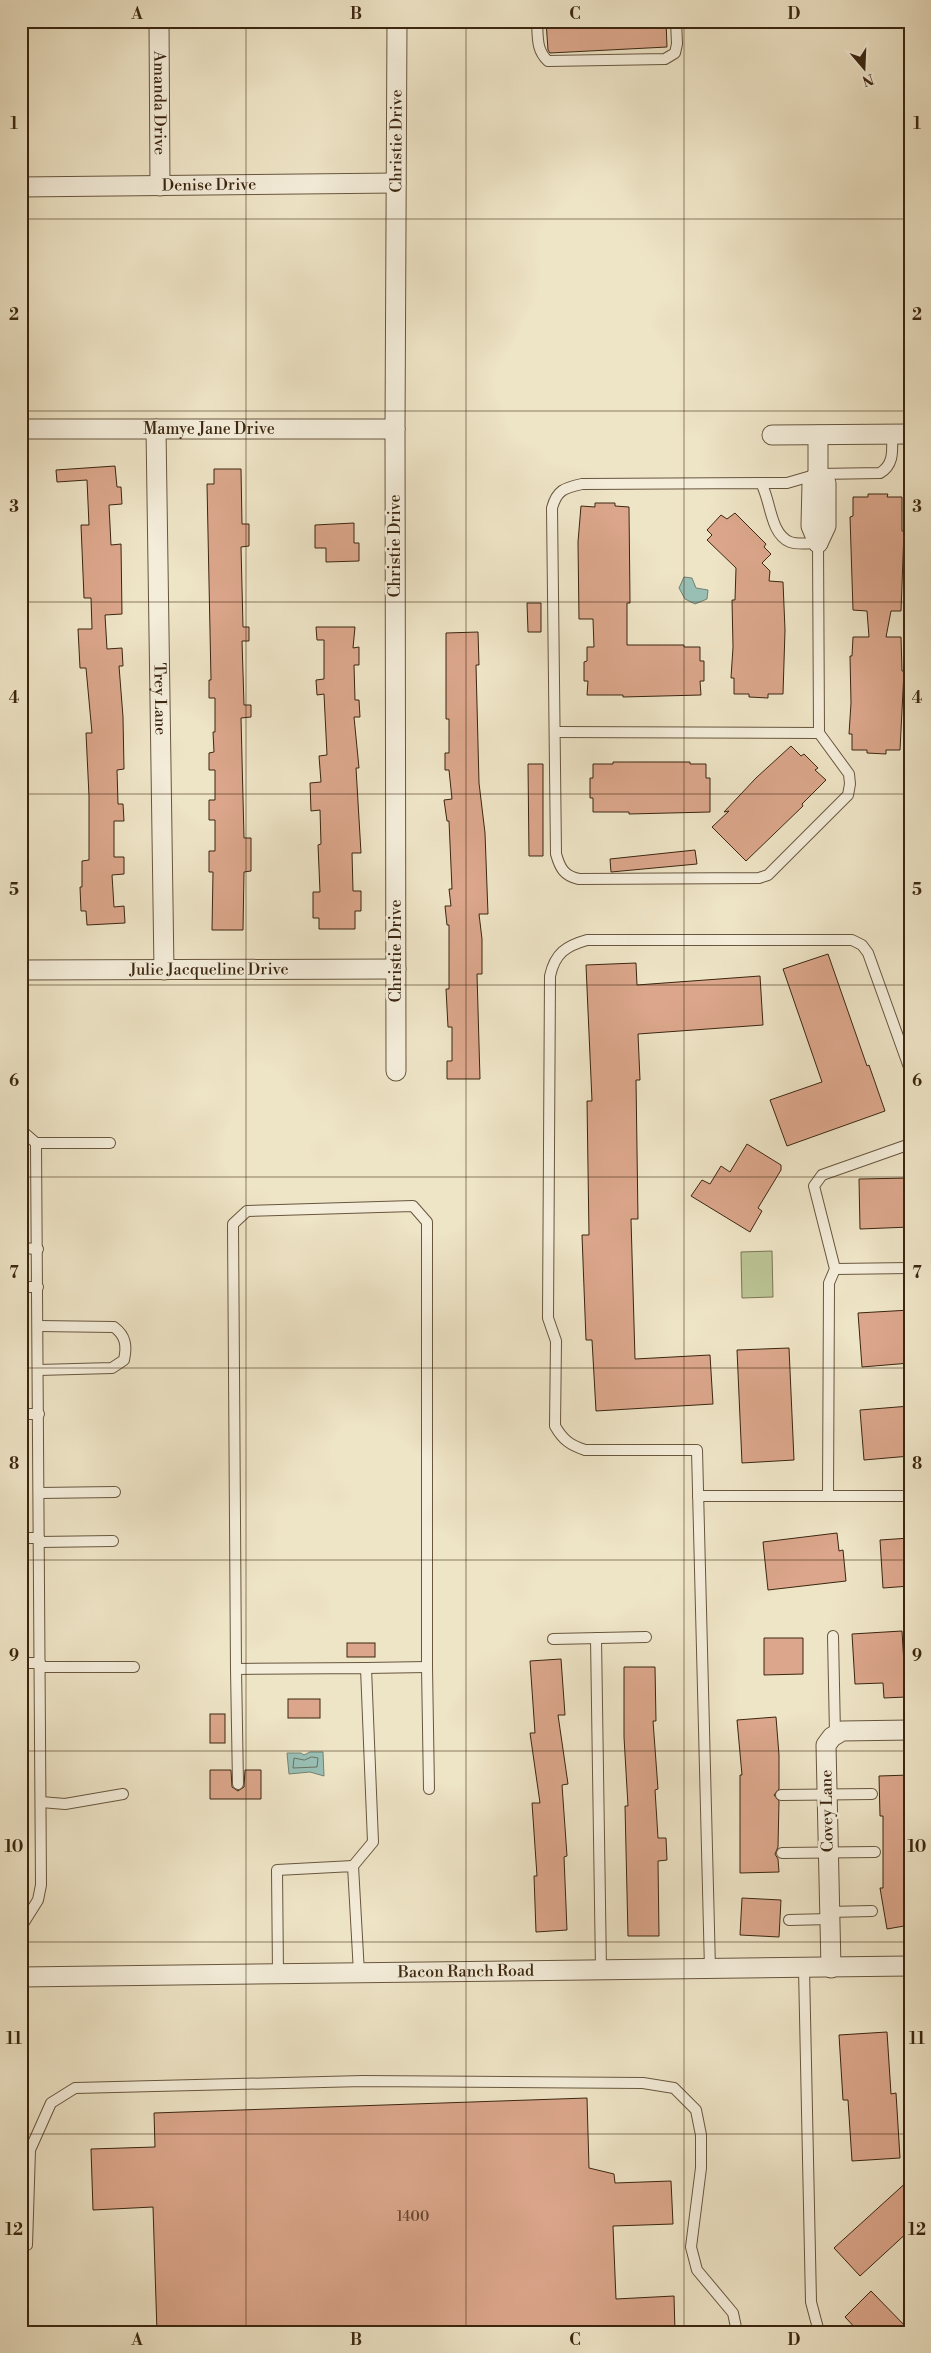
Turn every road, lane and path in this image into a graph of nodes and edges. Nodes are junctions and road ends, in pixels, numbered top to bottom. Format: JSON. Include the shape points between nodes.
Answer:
{"nodes":[{"id":1,"x":159,"y":21,"type":"edge"},
{"id":2,"x":396,"y":21,"type":"edge"},
{"id":3,"x":538,"y":21,"type":"edge"},
{"id":4,"x":676,"y":21,"type":"edge"},
{"id":5,"x":396,"y":184,"type":"junction"},
{"id":6,"x":160,"y":186,"type":"junction"},
{"id":7,"x":21,"y":187,"type":"edge"},
{"id":8,"x":21,"y":429,"type":"edge"},
{"id":9,"x":156,"y":429,"type":"junction"},
{"id":10,"x":395,"y":429,"type":"junction"},
{"id":11,"x":901,"y":434,"type":"edge"},
{"id":12,"x":772,"y":435,"type":"dead end"},
{"id":13,"x":818,"y":435,"type":"junction"},
{"id":14,"x":818,"y":474,"type":"junction"},
{"id":15,"x":761,"y":483,"type":"junction"},
{"id":16,"x":818,"y":543,"type":"junction"},
{"id":17,"x":555,"y":732,"type":"junction"},
{"id":18,"x":819,"y":734,"type":"junction"},
{"id":19,"x":396,"y":969,"type":"junction"},
{"id":20,"x":21,"y":970,"type":"edge"},
{"id":21,"x":164,"y":970,"type":"junction"},
{"id":22,"x":910,"y":1070,"type":"edge"},
{"id":23,"x":396,"y":1071,"type":"dead end"},
{"id":24,"x":21,"y":1130,"type":"edge"},
{"id":25,"x":36,"y":1143,"type":"junction"},
{"id":26,"x":110,"y":1143,"type":"dead end"},
{"id":27,"x":910,"y":1144,"type":"edge"},
{"id":28,"x":21,"y":1248,"type":"edge"},
{"id":29,"x":38,"y":1249,"type":"junction"},
{"id":30,"x":910,"y":1268,"type":"edge"},
{"id":31,"x":836,"y":1269,"type":"junction"},
{"id":32,"x":21,"y":1287,"type":"edge"},
{"id":33,"x":38,"y":1287,"type":"junction"},
{"id":34,"x":38,"y":1326,"type":"junction"},
{"id":35,"x":38,"y":1370,"type":"junction"},
{"id":36,"x":21,"y":1414,"type":"edge"},
{"id":37,"x":39,"y":1414,"type":"junction"},
{"id":38,"x":114,"y":1492,"type":"dead end"},
{"id":39,"x":39,"y":1493,"type":"junction"},
{"id":40,"x":698,"y":1496,"type":"junction"},
{"id":41,"x":828,"y":1496,"type":"junction"},
{"id":42,"x":910,"y":1496,"type":"edge"},
{"id":43,"x":21,"y":1538,"type":"edge"},
{"id":44,"x":39,"y":1540,"type":"junction"},
{"id":45,"x":113,"y":1541,"type":"dead end"},
{"id":46,"x":833,"y":1636,"type":"dead end"},
{"id":47,"x":646,"y":1637,"type":"dead end"},
{"id":48,"x":596,"y":1638,"type":"junction"},
{"id":49,"x":553,"y":1639,"type":"dead end"},
{"id":50,"x":21,"y":1663,"type":"edge"},
{"id":51,"x":40,"y":1665,"type":"junction"},
{"id":52,"x":134,"y":1667,"type":"dead end"},
{"id":53,"x":427,"y":1667,"type":"junction"},
{"id":54,"x":366,"y":1668,"type":"junction"},
{"id":55,"x":236,"y":1669,"type":"junction"},
{"id":56,"x":910,"y":1730,"type":"edge"},
{"id":57,"x":835,"y":1734,"type":"junction"},
{"id":58,"x":238,"y":1784,"type":"dead end"},
{"id":59,"x":429,"y":1789,"type":"dead end"},
{"id":60,"x":123,"y":1794,"type":"dead end"},
{"id":61,"x":827,"y":1794,"type":"junction"},
{"id":62,"x":872,"y":1794,"type":"dead end"},
{"id":63,"x":781,"y":1795,"type":"dead end"},
{"id":64,"x":41,"y":1802,"type":"junction"},
{"id":65,"x":828,"y":1852,"type":"junction"},
{"id":66,"x":876,"y":1852,"type":"dead end"},
{"id":67,"x":782,"y":1853,"type":"dead end"},
{"id":68,"x":353,"y":1866,"type":"junction"},
{"id":69,"x":872,"y":1911,"type":"dead end"},
{"id":70,"x":830,"y":1915,"type":"junction"},
{"id":71,"x":789,"y":1920,"type":"dead end"},
{"id":72,"x":21,"y":1927,"type":"edge"},
{"id":73,"x":910,"y":1966,"type":"edge"},
{"id":74,"x":804,"y":1968,"type":"junction"},
{"id":75,"x":831,"y":1968,"type":"junction"},
{"id":76,"x":710,"y":1969,"type":"junction"},
{"id":77,"x":601,"y":1970,"type":"junction"},
{"id":78,"x":359,"y":1973,"type":"junction"},
{"id":79,"x":278,"y":1974,"type":"junction"},
{"id":80,"x":21,"y":1977,"type":"edge"},
{"id":81,"x":26,"y":2245,"type":"dead end"},
{"id":82,"x":737,"y":2332,"type":"edge"},
{"id":83,"x":819,"y":2332,"type":"edge"}],
"edges":[{"from":1,"to":6,"type":"street","name":"Amanda Drive"},
{"from":2,"to":5,"type":"street","name":"Christie Drive"},
{"from":3,"to":4,"type":"lane","via":[[538,46],[548,61],[665,59],[675,54]]},
{"from":5,"to":6,"type":"street","name":"Denise Drive"},
{"from":5,"to":10,"type":"street","name":"Christie Drive"},
{"from":6,"to":7,"type":"street","name":"Denise Drive"},
{"from":8,"to":9,"type":"street","name":"Mamye Jane Drive"},
{"from":9,"to":10,"type":"street","name":"Mamye Jane Drive"},
{"from":9,"to":21,"type":"street","name":"Trey Lane"},
{"from":10,"to":19,"type":"street","name":"Christie Drive"},
{"from":11,"to":13,"type":"street"},
{"from":11,"to":14,"type":"lane","via":[[888,468],[880,473]]},
{"from":12,"to":13,"type":"street"},
{"from":13,"to":14,"type":"street"},
{"from":14,"to":15,"type":"lane","via":[[787,483]]},
{"from":14,"to":16,"type":"street","via":[[826,483],[826,526]]},
{"from":15,"to":16,"type":"lane","via":[[780,535],[791,543]]},
{"from":15,"to":17,"type":"lane","via":[[582,484],[566,488],[555,496],[552,508]]},
{"from":16,"to":18,"type":"lane"},
{"from":17,"to":18,"type":"lane"},
{"from":17,"to":18,"type":"lane","via":[[556,854],[559,866],[568,876],[579,879],[759,878],[768,875],[848,795],[849,774]]},
{"from":19,"to":21,"type":"street","name":"Julie Jacqueline Drive"},
{"from":19,"to":23,"type":"street","name":"Christie Drive"},
{"from":20,"to":21,"type":"street","name":"Julie Jacqueline Drive"},
{"from":22,"to":40,"type":"lane","via":[[868,953],[852,940],[587,940],[572,944],[553,962],[550,976],[548,1318],[556,1341],[556,1426],[562,1438],[585,1450],[697,1450]]},
{"from":24,"to":25,"type":"lane"},
{"from":25,"to":26,"type":"lane"},
{"from":25,"to":29,"type":"lane"},
{"from":27,"to":31,"type":"lane","via":[[822,1175],[814,1186]]},
{"from":28,"to":29,"type":"lane"},
{"from":29,"to":33,"type":"lane"},
{"from":30,"to":31,"type":"lane"},
{"from":31,"to":41,"type":"lane","via":[[829,1283]]},
{"from":32,"to":33,"type":"lane"},
{"from":33,"to":34,"type":"lane"},
{"from":34,"to":35,"type":"lane"},
{"from":34,"to":35,"type":"lane","via":[[114,1327],[125,1339],[126,1352],[124,1360],[112,1368]]},
{"from":35,"to":37,"type":"lane"},
{"from":36,"to":37,"type":"lane"},
{"from":37,"to":39,"type":"lane"},
{"from":38,"to":39,"type":"lane"},
{"from":39,"to":44,"type":"lane"},
{"from":40,"to":41,"type":"lane"},
{"from":40,"to":76,"type":"lane"},
{"from":41,"to":42,"type":"lane"},
{"from":43,"to":44,"type":"lane"},
{"from":44,"to":45,"type":"lane"},
{"from":44,"to":51,"type":"lane"},
{"from":46,"to":57,"type":"lane"},
{"from":47,"to":48,"type":"lane"},
{"from":48,"to":49,"type":"lane"},
{"from":48,"to":77,"type":"lane"},
{"from":50,"to":51,"type":"lane"},
{"from":51,"to":52,"type":"lane"},
{"from":51,"to":64,"type":"lane"},
{"from":53,"to":54,"type":"lane"},
{"from":53,"to":55,"type":"lane","via":[[427,1222],[413,1206],[247,1211],[233,1224]]},
{"from":53,"to":59,"type":"lane"},
{"from":54,"to":55,"type":"lane"},
{"from":54,"to":68,"type":"lane","via":[[373,1842]]},
{"from":55,"to":58,"type":"lane"},
{"from":56,"to":57,"type":"street","via":[[842,1731]]},
{"from":57,"to":61,"type":"street","name":"Covey Lane","via":[[826,1745]]},
{"from":60,"to":64,"type":"lane","via":[[65,1804]]},
{"from":61,"to":62,"type":"lane"},
{"from":61,"to":63,"type":"lane"},
{"from":61,"to":65,"type":"street","name":"Covey Lane"},
{"from":64,"to":72,"type":"lane","via":[[41,1885],[38,1900]]},
{"from":65,"to":66,"type":"lane"},
{"from":65,"to":67,"type":"lane"},
{"from":65,"to":70,"type":"street","name":"Covey Lane"},
{"from":68,"to":78,"type":"lane"},
{"from":68,"to":79,"type":"lane","via":[[277,1870]]},
{"from":69,"to":70,"type":"lane"},
{"from":70,"to":71,"type":"lane"},
{"from":70,"to":75,"type":"street","name":"Covey Lane"},
{"from":73,"to":75,"type":"street","name":"Bacon Ranch Road"},
{"from":74,"to":75,"type":"street","name":"Bacon Ranch Road"},
{"from":74,"to":76,"type":"street","name":"Bacon Ranch Road"},
{"from":74,"to":83,"type":"lane","via":[[811,2302]]},
{"from":76,"to":77,"type":"street","name":"Bacon Ranch Road"},
{"from":77,"to":78,"type":"street","name":"Bacon Ranch Road"},
{"from":78,"to":79,"type":"street","name":"Bacon Ranch Road"},
{"from":79,"to":80,"type":"street","name":"Bacon Ranch Road"},
{"from":81,"to":82,"type":"lane","via":[[30,2150],[51,2103],[75,2088],[363,2081],[642,2084],[674,2088],[696,2110],[701,2135],[700,2168],[691,2247],[697,2270],[733,2313]]}]}
